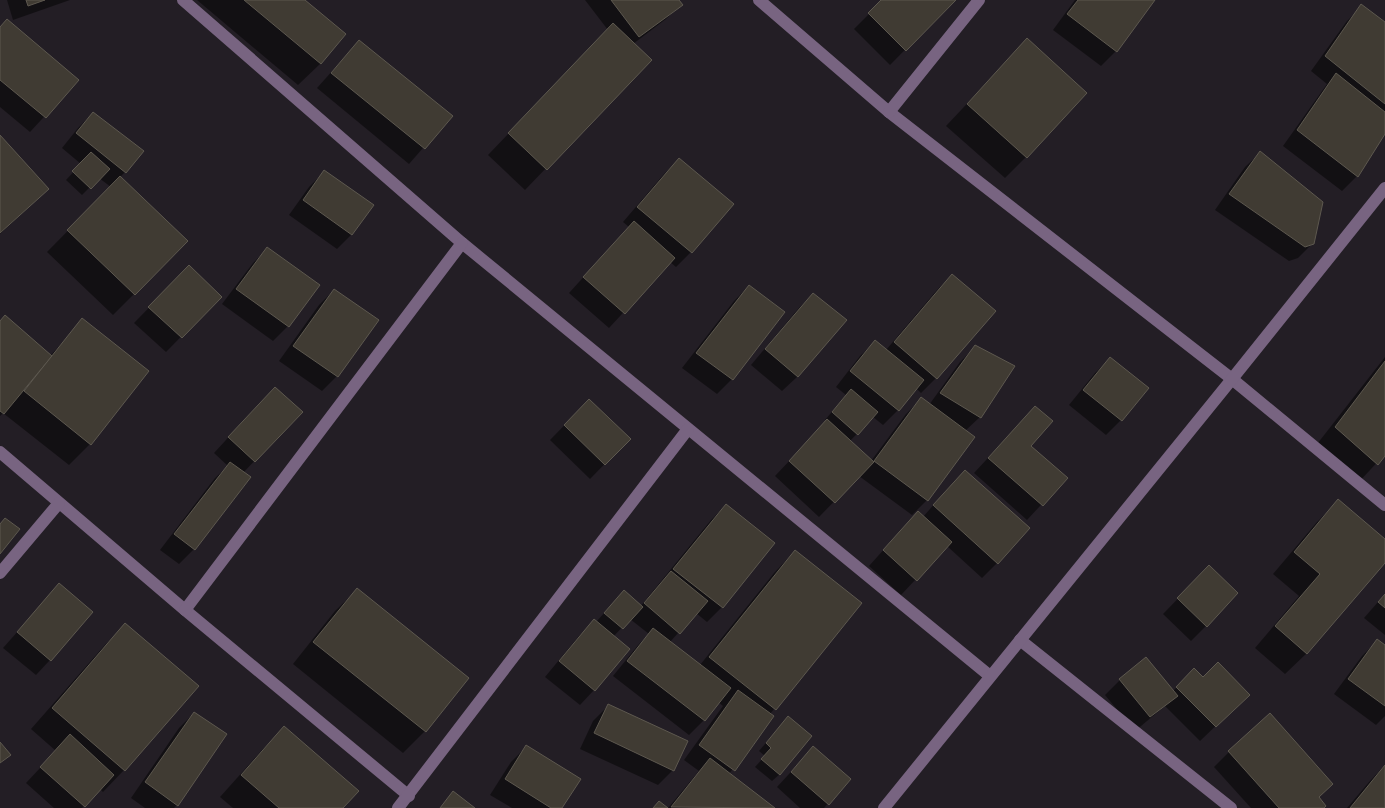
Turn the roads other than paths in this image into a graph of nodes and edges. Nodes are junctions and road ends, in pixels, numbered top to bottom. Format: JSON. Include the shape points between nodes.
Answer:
{"nodes":[{"id":1,"x":183,"y":0,"type":"edge"},
{"id":2,"x":759,"y":0,"type":"edge"},
{"id":3,"x":979,"y":0,"type":"edge"},
{"id":4,"x":889,"y":112,"type":"junction"},
{"id":5,"x":1385,"y":188,"type":"edge"},
{"id":6,"x":462,"y":243,"type":"junction"},
{"id":7,"x":1232,"y":379,"type":"junction"},
{"id":8,"x":688,"y":428,"type":"junction"},
{"id":9,"x":0,"y":452,"type":"edge"},
{"id":10,"x":58,"y":503,"type":"junction"},
{"id":11,"x":1385,"y":505,"type":"edge"},
{"id":12,"x":0,"y":572,"type":"edge"},
{"id":13,"x":185,"y":610,"type":"junction"},
{"id":14,"x":1020,"y":640,"type":"junction"},
{"id":15,"x":990,"y":676,"type":"junction"},
{"id":16,"x":409,"y":796,"type":"junction"},
{"id":17,"x":398,"y":808,"type":"edge"},
{"id":18,"x":884,"y":808,"type":"edge"},
{"id":19,"x":1231,"y":808,"type":"edge"}],
"edges":[{"from":1,"to":6,"type":"street"},
{"from":2,"to":4,"type":"street"},
{"from":3,"to":4,"type":"street"},
{"from":4,"to":7,"type":"street"},
{"from":5,"to":7,"type":"street"},
{"from":6,"to":8,"type":"street"},
{"from":6,"to":13,"type":"street"},
{"from":7,"to":11,"type":"street"},
{"from":7,"to":14,"type":"street"},
{"from":8,"to":15,"type":"street"},
{"from":8,"to":16,"type":"street"},
{"from":9,"to":10,"type":"street"},
{"from":10,"to":12,"type":"street"},
{"from":10,"to":13,"type":"street"},
{"from":13,"to":16,"type":"street"},
{"from":14,"to":15,"type":"street"},
{"from":14,"to":19,"type":"street"},
{"from":15,"to":18,"type":"street"},
{"from":16,"to":17,"type":"street"}]}
